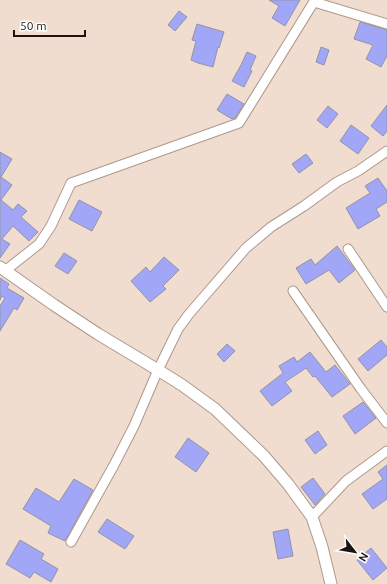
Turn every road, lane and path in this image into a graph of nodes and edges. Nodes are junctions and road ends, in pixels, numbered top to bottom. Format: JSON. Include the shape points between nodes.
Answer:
{"nodes":[{"id":1,"x":315,"y":1,"type":"edge"},
{"id":2,"x":387,"y":24,"type":"edge"},
{"id":3,"x":387,"y":151,"type":"edge"},
{"id":4,"x":348,"y":249,"type":"dead end"},
{"id":5,"x":3,"y":268,"type":"edge"},
{"id":6,"x":293,"y":291,"type":"dead end"},
{"id":7,"x":387,"y":307,"type":"edge"},
{"id":8,"x":158,"y":370,"type":"junction"},
{"id":9,"x":387,"y":423,"type":"edge"},
{"id":10,"x":387,"y":451,"type":"edge"},
{"id":11,"x":312,"y":517,"type":"junction"},
{"id":12,"x":72,"y":542,"type":"dead end"},
{"id":13,"x":331,"y":584,"type":"edge"}],
"edges":[{"from":1,"to":2,"type":"street"},
{"from":1,"to":5,"type":"street","via":[[239,123],[71,183],[51,226],[39,244]]},
{"from":3,"to":8,"type":"street","via":[[271,227],[246,248],[178,329]]},
{"from":4,"to":7,"type":"street"},
{"from":5,"to":8,"type":"street","via":[[98,334]]},
{"from":6,"to":9,"type":"street"},
{"from":8,"to":11,"type":"street","via":[[215,409],[231,424],[264,456]]},
{"from":8,"to":12,"type":"street","via":[[134,426]]},
{"from":10,"to":11,"type":"street","via":[[346,481]]},
{"from":11,"to":13,"type":"street"}]}
